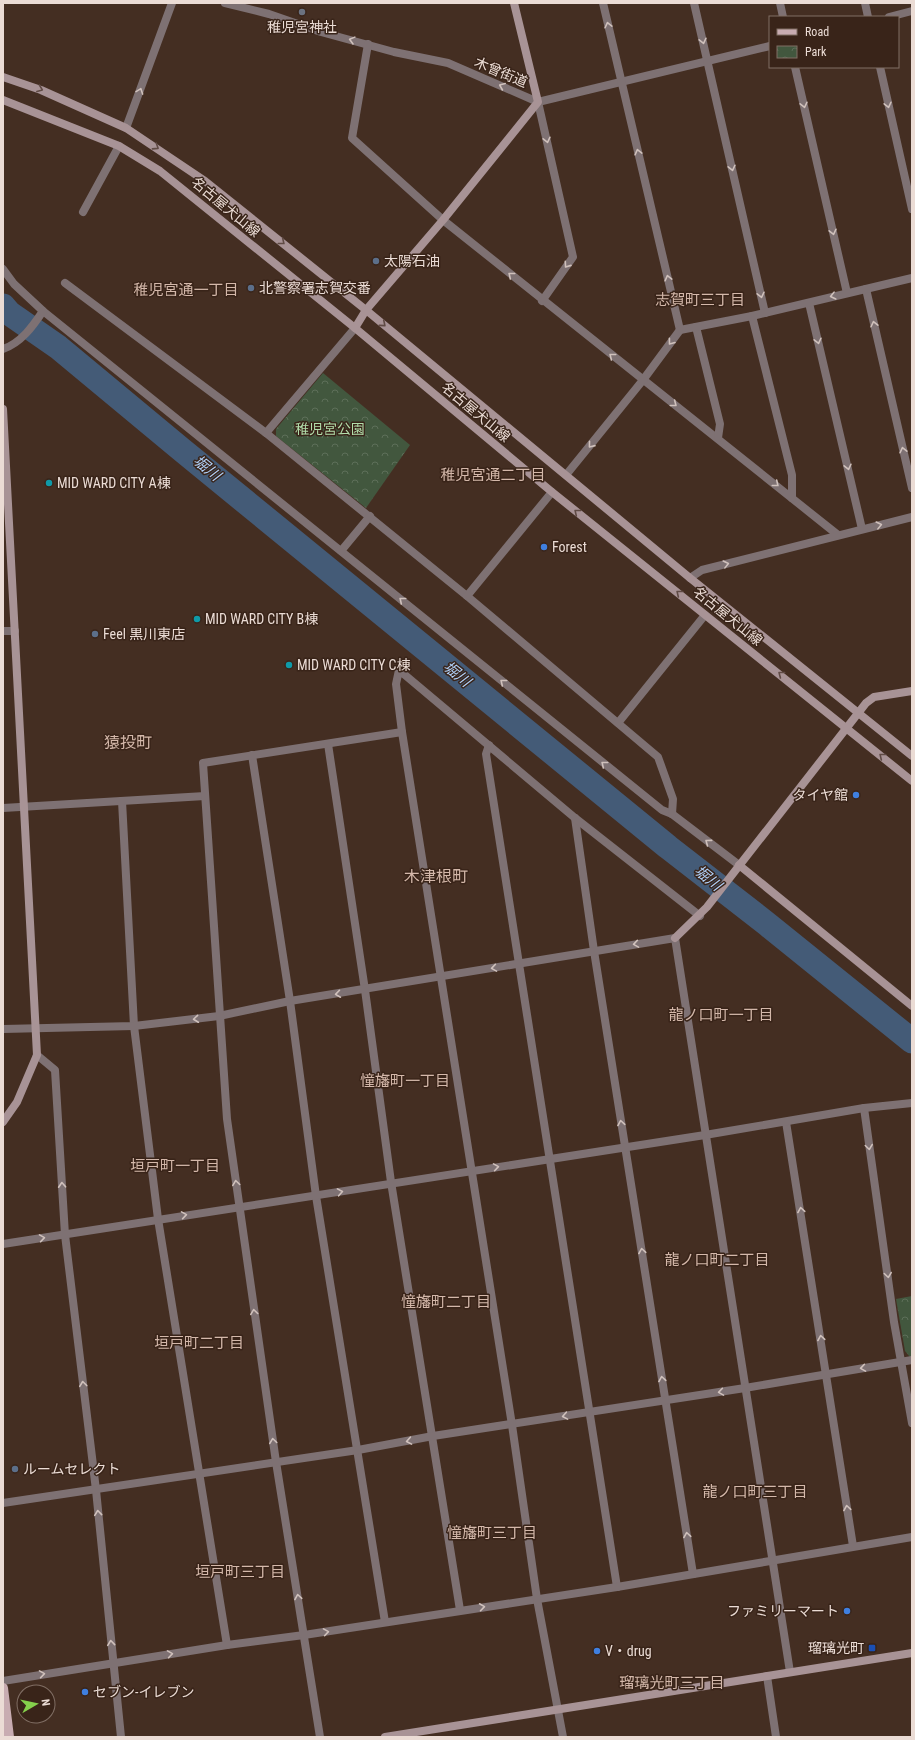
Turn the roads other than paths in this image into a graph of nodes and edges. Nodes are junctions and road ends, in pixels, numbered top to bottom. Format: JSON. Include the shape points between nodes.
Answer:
{"nodes":[{"id":1,"x":172,"y":3,"type":"edge"},
{"id":2,"x":225,"y":3,"type":"edge"},
{"id":3,"x":514,"y":3,"type":"edge"},
{"id":4,"x":603,"y":3,"type":"edge"},
{"id":5,"x":694,"y":3,"type":"edge"},
{"id":6,"x":780,"y":3,"type":"edge"},
{"id":7,"x":865,"y":3,"type":"edge"},
{"id":8,"x":912,"y":11,"type":"edge"},
{"id":9,"x":783,"y":16,"type":"edge"},
{"id":10,"x":868,"y":16,"type":"edge"},
{"id":11,"x":893,"y":16,"type":"edge"},
{"id":12,"x":368,"y":44,"type":"junction"},
{"id":13,"x":769,"y":46,"type":"edge"},
{"id":14,"x":708,"y":61,"type":"junction"},
{"id":15,"x":795,"y":68,"type":"edge"},
{"id":16,"x":880,"y":68,"type":"edge"},
{"id":17,"x":3,"y":77,"type":"edge"},
{"id":18,"x":621,"y":83,"type":"junction"},
{"id":19,"x":3,"y":100,"type":"edge"},
{"id":20,"x":538,"y":102,"type":"junction"},
{"id":21,"x":126,"y":128,"type":"junction"},
{"id":22,"x":119,"y":146,"type":"junction"},
{"id":23,"x":912,"y":209,"type":"edge"},
{"id":24,"x":83,"y":212,"type":"dead end"},
{"id":25,"x":443,"y":220,"type":"junction"},
{"id":26,"x":3,"y":269,"type":"edge"},
{"id":27,"x":912,"y":278,"type":"edge"},
{"id":28,"x":66,"y":283,"type":"dead end"},
{"id":29,"x":866,"y":289,"type":"junction"},
{"id":30,"x":847,"y":293,"type":"junction"},
{"id":31,"x":542,"y":301,"type":"junction"},
{"id":32,"x":809,"y":303,"type":"junction"},
{"id":33,"x":366,"y":310,"type":"junction"},
{"id":34,"x":765,"y":313,"type":"junction"},
{"id":35,"x":41,"y":314,"type":"junction"},
{"id":36,"x":752,"y":316,"type":"junction"},
{"id":37,"x":696,"y":327,"type":"junction"},
{"id":38,"x":355,"y":328,"type":"junction"},
{"id":39,"x":680,"y":330,"type":"junction"},
{"id":40,"x":3,"y":349,"type":"edge"},
{"id":41,"x":643,"y":380,"type":"junction"},
{"id":42,"x":3,"y":409,"type":"edge"},
{"id":43,"x":266,"y":433,"type":"junction"},
{"id":44,"x":718,"y":438,"type":"junction"},
{"id":45,"x":4,"y":447,"type":"edge"},
{"id":46,"x":566,"y":475,"type":"junction"},
{"id":47,"x":912,"y":488,"type":"edge"},
{"id":48,"x":552,"y":492,"type":"junction"},
{"id":49,"x":792,"y":498,"type":"junction"},
{"id":50,"x":370,"y":516,"type":"junction"},
{"id":51,"x":912,"y":517,"type":"edge"},
{"id":52,"x":862,"y":529,"type":"junction"},
{"id":53,"x":838,"y":535,"type":"junction"},
{"id":54,"x":341,"y":551,"type":"junction"},
{"id":55,"x":690,"y":578,"type":"junction"},
{"id":56,"x":467,"y":596,"type":"junction"},
{"id":57,"x":705,"y":614,"type":"junction"},
{"id":58,"x":15,"y":631,"type":"junction"},
{"id":59,"x":3,"y":632,"type":"edge"},
{"id":60,"x":912,"y":691,"type":"edge"},
{"id":61,"x":859,"y":712,"type":"junction"},
{"id":62,"x":618,"y":723,"type":"junction"},
{"id":63,"x":848,"y":728,"type":"junction"},
{"id":64,"x":402,"y":732,"type":"junction"},
{"id":65,"x":328,"y":744,"type":"junction"},
{"id":66,"x":489,"y":745,"type":"junction"},
{"id":67,"x":252,"y":755,"type":"junction"},
{"id":68,"x":912,"y":756,"type":"edge"},
{"id":69,"x":912,"y":781,"type":"edge"},
{"id":70,"x":205,"y":796,"type":"junction"},
{"id":71,"x":122,"y":801,"type":"junction"},
{"id":72,"x":24,"y":807,"type":"junction"},
{"id":73,"x":3,"y":808,"type":"edge"},
{"id":74,"x":672,"y":814,"type":"junction"},
{"id":75,"x":575,"y":818,"type":"junction"},
{"id":76,"x":739,"y":865,"type":"junction"},
{"id":77,"x":700,"y":916,"type":"junction"},
{"id":78,"x":675,"y":938,"type":"junction"},
{"id":79,"x":594,"y":951,"type":"junction"},
{"id":80,"x":519,"y":963,"type":"junction"},
{"id":81,"x":441,"y":976,"type":"junction"},
{"id":82,"x":365,"y":990,"type":"junction"},
{"id":83,"x":290,"y":1001,"type":"junction"},
{"id":84,"x":912,"y":1006,"type":"edge"},
{"id":85,"x":219,"y":1016,"type":"junction"},
{"id":86,"x":134,"y":1026,"type":"junction"},
{"id":87,"x":36,"y":1027,"type":"junction"},
{"id":88,"x":3,"y":1029,"type":"edge"},
{"id":89,"x":37,"y":1055,"type":"junction"},
{"id":90,"x":912,"y":1103,"type":"edge"},
{"id":91,"x":864,"y":1108,"type":"junction"},
{"id":92,"x":3,"y":1122,"type":"edge"},
{"id":93,"x":786,"y":1122,"type":"junction"},
{"id":94,"x":705,"y":1135,"type":"junction"},
{"id":95,"x":625,"y":1147,"type":"junction"},
{"id":96,"x":550,"y":1159,"type":"junction"},
{"id":97,"x":472,"y":1171,"type":"junction"},
{"id":98,"x":391,"y":1182,"type":"junction"},
{"id":99,"x":316,"y":1196,"type":"junction"},
{"id":100,"x":240,"y":1207,"type":"junction"},
{"id":101,"x":158,"y":1219,"type":"junction"},
{"id":102,"x":65,"y":1235,"type":"junction"},
{"id":103,"x":3,"y":1244,"type":"edge"},
{"id":104,"x":912,"y":1360,"type":"edge"},
{"id":105,"x":902,"y":1362,"type":"junction"},
{"id":106,"x":827,"y":1374,"type":"junction"},
{"id":107,"x":745,"y":1388,"type":"junction"},
{"id":108,"x":666,"y":1400,"type":"junction"},
{"id":109,"x":591,"y":1412,"type":"junction"},
{"id":110,"x":912,"y":1423,"type":"edge"},
{"id":111,"x":512,"y":1425,"type":"junction"},
{"id":112,"x":433,"y":1436,"type":"junction"},
{"id":113,"x":358,"y":1450,"type":"junction"},
{"id":114,"x":276,"y":1462,"type":"junction"},
{"id":115,"x":199,"y":1473,"type":"junction"},
{"id":116,"x":96,"y":1490,"type":"junction"},
{"id":117,"x":3,"y":1503,"type":"edge"},
{"id":118,"x":912,"y":1537,"type":"edge"},
{"id":119,"x":853,"y":1546,"type":"junction"},
{"id":120,"x":772,"y":1561,"type":"junction"},
{"id":121,"x":693,"y":1574,"type":"junction"},
{"id":122,"x":618,"y":1587,"type":"junction"},
{"id":123,"x":537,"y":1599,"type":"junction"},
{"id":124,"x":460,"y":1610,"type":"junction"},
{"id":125,"x":385,"y":1622,"type":"junction"},
{"id":126,"x":304,"y":1635,"type":"junction"},
{"id":127,"x":227,"y":1645,"type":"junction"},
{"id":128,"x":912,"y":1653,"type":"edge"},
{"id":129,"x":113,"y":1663,"type":"junction"},
{"id":130,"x":790,"y":1672,"type":"junction"},
{"id":131,"x":767,"y":1676,"type":"junction"},
{"id":132,"x":3,"y":1681,"type":"edge"},
{"id":133,"x":3,"y":1688,"type":"edge"},
{"id":134,"x":557,"y":1709,"type":"junction"},
{"id":135,"x":10,"y":1737,"type":"edge"},
{"id":136,"x":121,"y":1737,"type":"edge"},
{"id":137,"x":320,"y":1737,"type":"edge"},
{"id":138,"x":385,"y":1737,"type":"edge"},
{"id":139,"x":563,"y":1737,"type":"edge"},
{"id":140,"x":776,"y":1737,"type":"edge"}],
"edges":[{"from":21,"to":1,"type":"street","one_way":true},
{"from":12,"to":2,"type":"street","name":"木曾街道","one_way":true},
{"from":3,"to":20,"type":"main road"},
{"from":18,"to":4,"type":"street","one_way":true},
{"from":5,"to":14,"type":"street","one_way":true},
{"from":6,"to":9,"type":"street"},
{"from":7,"to":10,"type":"street"},
{"from":8,"to":11,"type":"street"},
{"from":20,"to":12,"type":"street","name":"木曾街道","one_way":true,"via":[[448,63]]},
{"from":12,"to":25,"type":"street","via":[[352,138]]},
{"from":13,"to":14,"type":"street","name":"木曾街道"},
{"from":14,"to":18,"type":"street","name":"木曾街道"},
{"from":14,"to":34,"type":"street","one_way":true},
{"from":15,"to":30,"type":"street","one_way":true},
{"from":16,"to":23,"type":"street","one_way":true},
{"from":17,"to":21,"type":"main road","name":"名古屋犬山線","one_way":true,"via":[[41,90]]},
{"from":18,"to":20,"type":"street","name":"木曾街道"},
{"from":39,"to":18,"type":"street","one_way":true},
{"from":19,"to":22,"type":"main road","name":"名古屋犬山線"},
{"from":20,"to":25,"type":"main road"},
{"from":20,"to":31,"type":"street","one_way":true,"via":[[573,257]]},
{"from":21,"to":33,"type":"main road","name":"名古屋犬山線","one_way":true,"via":[[205,181]]},
{"from":22,"to":24,"type":"street"},
{"from":22,"to":38,"type":"main road","name":"名古屋犬山線","via":[[160,171]]},
{"from":31,"to":25,"type":"street","one_way":true},
{"from":25,"to":33,"type":"main road"},
{"from":26,"to":35,"type":"street"},
{"from":27,"to":29,"type":"street"},
{"from":28,"to":43,"type":"street"},
{"from":29,"to":30,"type":"street"},
{"from":47,"to":29,"type":"street","one_way":true},
{"from":30,"to":32,"type":"street","one_way":true},
{"from":41,"to":31,"type":"street","one_way":true},
{"from":32,"to":34,"type":"street"},
{"from":32,"to":52,"type":"street","one_way":true},
{"from":33,"to":38,"type":"main road"},
{"from":33,"to":46,"type":"main road","name":"名古屋犬山線","one_way":true},
{"from":34,"to":36,"type":"street"},
{"from":35,"to":40,"type":"street","via":[[14,346]]},
{"from":35,"to":54,"type":"street"},
{"from":36,"to":37,"type":"street"},
{"from":36,"to":49,"type":"street","via":[[792,475]]},
{"from":37,"to":39,"type":"street"},
{"from":37,"to":44,"type":"street","via":[[720,424]]},
{"from":38,"to":43,"type":"street"},
{"from":38,"to":48,"type":"main road","name":"名古屋犬山線"},
{"from":39,"to":41,"type":"street","one_way":true},
{"from":41,"to":44,"type":"street","one_way":true},
{"from":41,"to":46,"type":"street","one_way":true},
{"from":42,"to":45,"type":"main road"},
{"from":43,"to":50,"type":"street"},
{"from":44,"to":49,"type":"street","one_way":true},
{"from":45,"to":58,"type":"main road"},
{"from":46,"to":55,"type":"main road","name":"名古屋犬山線"},
{"from":48,"to":56,"type":"street"},
{"from":57,"to":48,"type":"main road","name":"名古屋犬山線","one_way":true},
{"from":49,"to":53,"type":"street"},
{"from":50,"to":54,"type":"street"},
{"from":50,"to":56,"type":"street"},
{"from":52,"to":51,"type":"street","one_way":true},
{"from":52,"to":53,"type":"street"},
{"from":55,"to":53,"type":"street","one_way":true,"via":[[702,570]]},
{"from":74,"to":54,"type":"street","one_way":true,"via":[[662,810]]},
{"from":55,"to":61,"type":"main road","name":"名古屋犬山線"},
{"from":56,"to":62,"type":"street"},
{"from":57,"to":62,"type":"street"},
{"from":63,"to":57,"type":"main road","name":"名古屋犬山線","one_way":true},
{"from":58,"to":59,"type":"street"},
{"from":58,"to":72,"type":"main road"},
{"from":60,"to":61,"type":"main road","via":[[874,697]]},
{"from":61,"to":63,"type":"main road"},
{"from":61,"to":68,"type":"main road","name":"名古屋犬山線"},
{"from":62,"to":74,"type":"street","via":[[658,757],[673,799]]},
{"from":69,"to":63,"type":"main road","name":"名古屋犬山線","one_way":true},
{"from":63,"to":76,"type":"main road"},
{"from":64,"to":65,"type":"street"},
{"from":64,"to":66,"type":"street","via":[[396,684],[399,670]]},
{"from":64,"to":81,"type":"street"},
{"from":65,"to":67,"type":"street"},
{"from":65,"to":82,"type":"street"},
{"from":66,"to":75,"type":"street"},
{"from":66,"to":80,"type":"street","via":[[486,754]]},
{"from":67,"to":70,"type":"street","via":[[203,763]]},
{"from":67,"to":83,"type":"street"},
{"from":70,"to":71,"type":"street"},
{"from":70,"to":85,"type":"street"},
{"from":71,"to":72,"type":"street"},
{"from":71,"to":86,"type":"street"},
{"from":72,"to":73,"type":"street"},
{"from":72,"to":87,"type":"main road"},
{"from":76,"to":74,"type":"street","one_way":true},
{"from":75,"to":77,"type":"street"},
{"from":75,"to":79,"type":"street"},
{"from":76,"to":77,"type":"main road"},
{"from":76,"to":84,"type":"main road"},
{"from":77,"to":78,"type":"main road"},
{"from":78,"to":79,"type":"street","one_way":true},
{"from":78,"to":94,"type":"street"},
{"from":79,"to":80,"type":"street"},
{"from":95,"to":79,"type":"street","one_way":true},
{"from":80,"to":81,"type":"street","one_way":true},
{"from":80,"to":96,"type":"street"},
{"from":81,"to":82,"type":"street"},
{"from":81,"to":97,"type":"street"},
{"from":82,"to":83,"type":"street","one_way":true},
{"from":82,"to":98,"type":"street"},
{"from":83,"to":85,"type":"street"},
{"from":83,"to":99,"type":"street"},
{"from":85,"to":86,"type":"street","one_way":true},
{"from":100,"to":85,"type":"street","one_way":true,"via":[[227,1119]]},
{"from":86,"to":87,"type":"street"},
{"from":86,"to":101,"type":"street"},
{"from":87,"to":88,"type":"street"},
{"from":87,"to":89,"type":"main road"},
{"from":89,"to":92,"type":"main road","via":[[17,1102]]},
{"from":102,"to":89,"type":"street","one_way":true,"via":[[55,1070]]},
{"from":90,"to":91,"type":"street"},
{"from":91,"to":93,"type":"street"},
{"from":91,"to":105,"type":"street","one_way":true},
{"from":93,"to":94,"type":"street"},
{"from":106,"to":93,"type":"street","one_way":true},
{"from":94,"to":95,"type":"street"},
{"from":94,"to":107,"type":"street"},
{"from":95,"to":96,"type":"street"},
{"from":108,"to":95,"type":"street","one_way":true},
{"from":97,"to":96,"type":"street","one_way":true},
{"from":96,"to":109,"type":"street"},
{"from":97,"to":98,"type":"street"},
{"from":97,"to":111,"type":"street"},
{"from":99,"to":98,"type":"street","one_way":true},
{"from":98,"to":112,"type":"street"},
{"from":99,"to":100,"type":"street"},
{"from":99,"to":113,"type":"street"},
{"from":101,"to":100,"type":"street","one_way":true},
{"from":114,"to":100,"type":"street","one_way":true},
{"from":101,"to":102,"type":"street"},
{"from":101,"to":115,"type":"street"},
{"from":103,"to":102,"type":"street","one_way":true},
{"from":116,"to":102,"type":"street","one_way":true},
{"from":104,"to":105,"type":"street"},
{"from":105,"to":106,"type":"street","one_way":true},
{"from":105,"to":110,"type":"street"},
{"from":106,"to":107,"type":"street"},
{"from":119,"to":106,"type":"street","one_way":true},
{"from":107,"to":108,"type":"street","one_way":true},
{"from":107,"to":120,"type":"street"},
{"from":108,"to":109,"type":"street"},
{"from":121,"to":108,"type":"street","one_way":true},
{"from":109,"to":111,"type":"street","one_way":true},
{"from":109,"to":122,"type":"street"},
{"from":111,"to":112,"type":"street"},
{"from":111,"to":123,"type":"street"},
{"from":112,"to":113,"type":"street","one_way":true},
{"from":112,"to":124,"type":"street"},
{"from":113,"to":114,"type":"street"},
{"from":113,"to":125,"type":"street"},
{"from":114,"to":115,"type":"street"},
{"from":126,"to":114,"type":"street","one_way":true},
{"from":115,"to":116,"type":"street"},
{"from":115,"to":127,"type":"street"},
{"from":116,"to":117,"type":"street"},
{"from":129,"to":116,"type":"street","one_way":true},
{"from":118,"to":119,"type":"street"},
{"from":119,"to":120,"type":"street"},
{"from":120,"to":121,"type":"street"},
{"from":120,"to":130,"type":"street"},
{"from":121,"to":122,"type":"street"},
{"from":122,"to":123,"type":"street"},
{"from":124,"to":123,"type":"street","one_way":true},
{"from":123,"to":134,"type":"street"},
{"from":124,"to":125,"type":"street"},
{"from":126,"to":125,"type":"street","one_way":true},
{"from":126,"to":127,"type":"street"},
{"from":126,"to":137,"type":"street"},
{"from":129,"to":127,"type":"street","one_way":true},
{"from":128,"to":130,"type":"main road"},
{"from":132,"to":129,"type":"street","one_way":true},
{"from":129,"to":136,"type":"street"},
{"from":130,"to":131,"type":"main road"},
{"from":131,"to":134,"type":"main road"},
{"from":131,"to":140,"type":"street"},
{"from":133,"to":135,"type":"main road"},
{"from":134,"to":138,"type":"main road"},
{"from":134,"to":139,"type":"street"}]}
